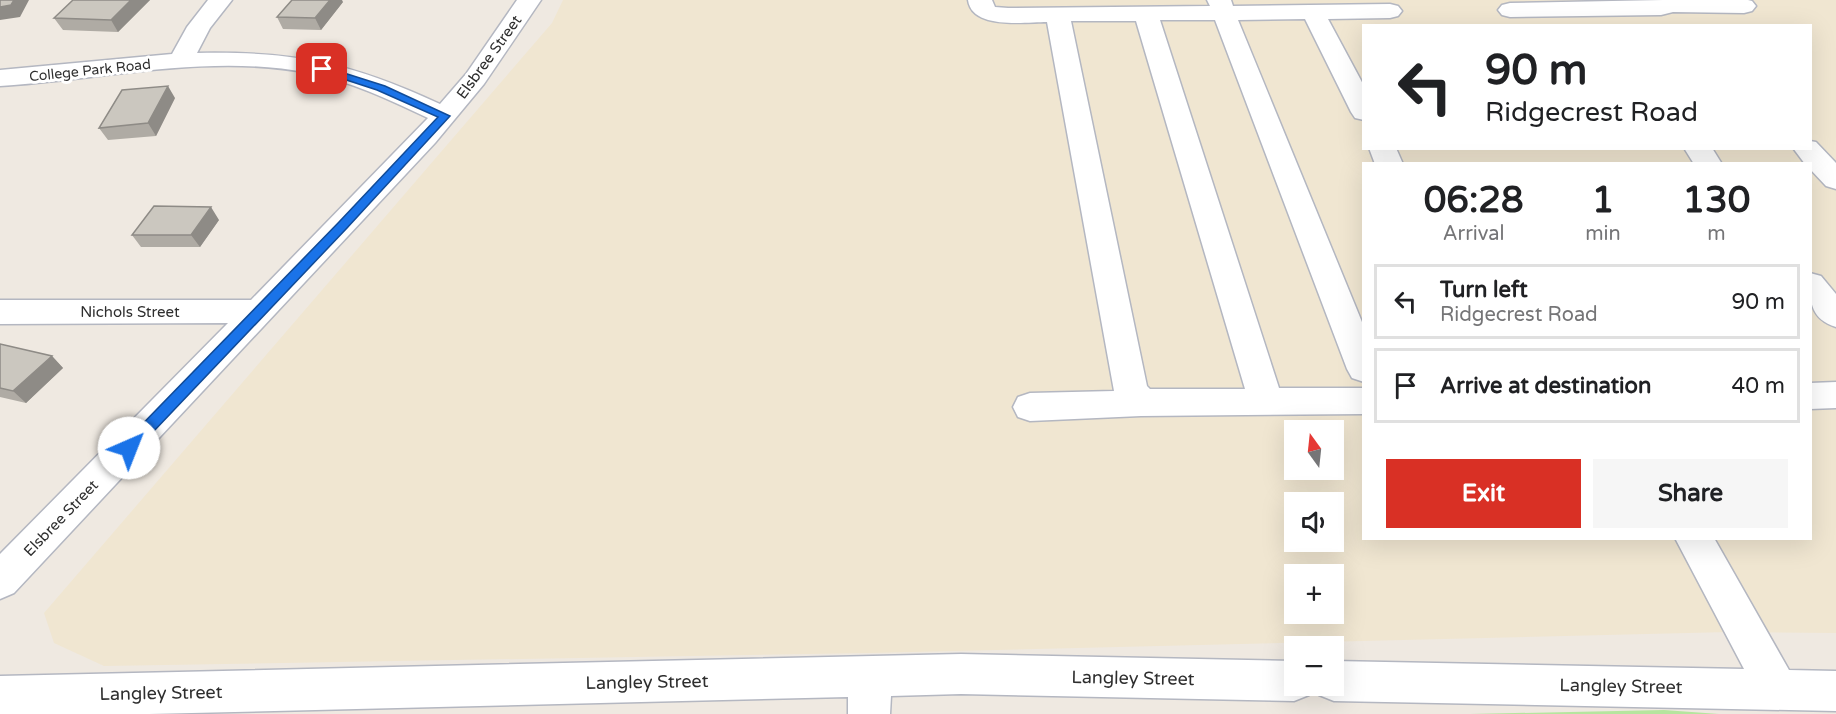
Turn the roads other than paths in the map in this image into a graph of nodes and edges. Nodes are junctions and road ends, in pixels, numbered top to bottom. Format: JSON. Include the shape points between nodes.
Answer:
{"nodes":[{"id":1,"x":220,"y":0,"type":"edge"},
{"id":2,"x":529,"y":0,"type":"edge"},
{"id":3,"x":980,"y":0,"type":"edge"},
{"id":4,"x":1674,"y":3,"type":"edge"},
{"id":5,"x":1221,"y":6,"type":"edge"},
{"id":6,"x":1744,"y":6,"type":"dead end"},
{"id":7,"x":1510,"y":10,"type":"dead end"},
{"id":8,"x":1390,"y":11,"type":"dead end"},
{"id":9,"x":1313,"y":12,"type":"junction"},
{"id":10,"x":1146,"y":14,"type":"junction"},
{"id":11,"x":1058,"y":15,"type":"junction"},
{"id":12,"x":1587,"y":17,"type":"edge"},
{"id":13,"x":1690,"y":24,"type":"edge"},
{"id":14,"x":181,"y":61,"type":"junction"},
{"id":15,"x":0,"y":78,"type":"edge"},
{"id":16,"x":1362,"y":108,"type":"edge"},
{"id":17,"x":444,"y":116,"type":"junction"},
{"id":18,"x":1808,"y":150,"type":"edge"},
{"id":19,"x":1836,"y":180,"type":"edge"},
{"id":20,"x":1812,"y":286,"type":"edge"},
{"id":21,"x":260,"y":311,"type":"junction"},
{"id":22,"x":0,"y":312,"type":"edge"},
{"id":23,"x":1836,"y":315,"type":"edge"},
{"id":24,"x":1362,"y":364,"type":"edge"},
{"id":25,"x":1836,"y":395,"type":"edge"},
{"id":26,"x":1812,"y":396,"type":"edge"},
{"id":27,"x":1362,"y":401,"type":"edge"},
{"id":28,"x":1266,"y":402,"type":"junction"},
{"id":29,"x":1141,"y":403,"type":"junction"},
{"id":30,"x":1030,"y":407,"type":"dead end"},
{"id":31,"x":1695,"y":540,"type":"edge"},
{"id":32,"x":0,"y":581,"type":"edge"},
{"id":33,"x":1284,"y":681,"type":"edge"},
{"id":34,"x":1344,"y":681,"type":"edge"},
{"id":35,"x":1777,"y":689,"type":"junction"},
{"id":36,"x":1836,"y":691,"type":"edge"},
{"id":37,"x":869,"y":695,"type":"edge"},
{"id":38,"x":0,"y":697,"type":"edge"}],
"edges":[{"from":1,"to":14,"type":"street","via":[[199,27]]},
{"from":2,"to":17,"type":"street","name":"Elsbree Street","via":[[489,60]]},
{"from":3,"to":11,"type":"street","via":[[981,7],[989,13]]},
{"from":4,"to":6,"type":"street"},
{"from":4,"to":12,"type":"street"},
{"from":4,"to":13,"type":"street"},
{"from":5,"to":9,"type":"street"},
{"from":5,"to":10,"type":"street"},
{"from":5,"to":24,"type":"street"},
{"from":7,"to":12,"type":"street"},
{"from":8,"to":9,"type":"street"},
{"from":9,"to":16,"type":"street"},
{"from":10,"to":11,"type":"street"},
{"from":10,"to":28,"type":"street"},
{"from":11,"to":29,"type":"street","via":[[1131,392]]},
{"from":14,"to":15,"type":"street","name":"College Park Road"},
{"from":14,"to":17,"type":"street","name":"College Park Road","via":[[307,65],[359,80]]},
{"from":17,"to":21,"type":"street","name":"Elsbree Street"},
{"from":18,"to":19,"type":"street"},
{"from":20,"to":23,"type":"street"},
{"from":21,"to":22,"type":"street","name":"Nichols Street"},
{"from":21,"to":32,"type":"street","name":"Elsbree Street"},
{"from":25,"to":26,"type":"street"},
{"from":27,"to":28,"type":"street"},
{"from":28,"to":29,"type":"street"},
{"from":29,"to":30,"type":"street"},
{"from":31,"to":35,"type":"street"},
{"from":33,"to":37,"type":"street","name":"Langley Street","via":[[961,674]]},
{"from":34,"to":35,"type":"street","name":"Langley Street"},
{"from":35,"to":36,"type":"street","name":"Langley Street"},
{"from":37,"to":38,"type":"street","name":"Langley Street"}]}
